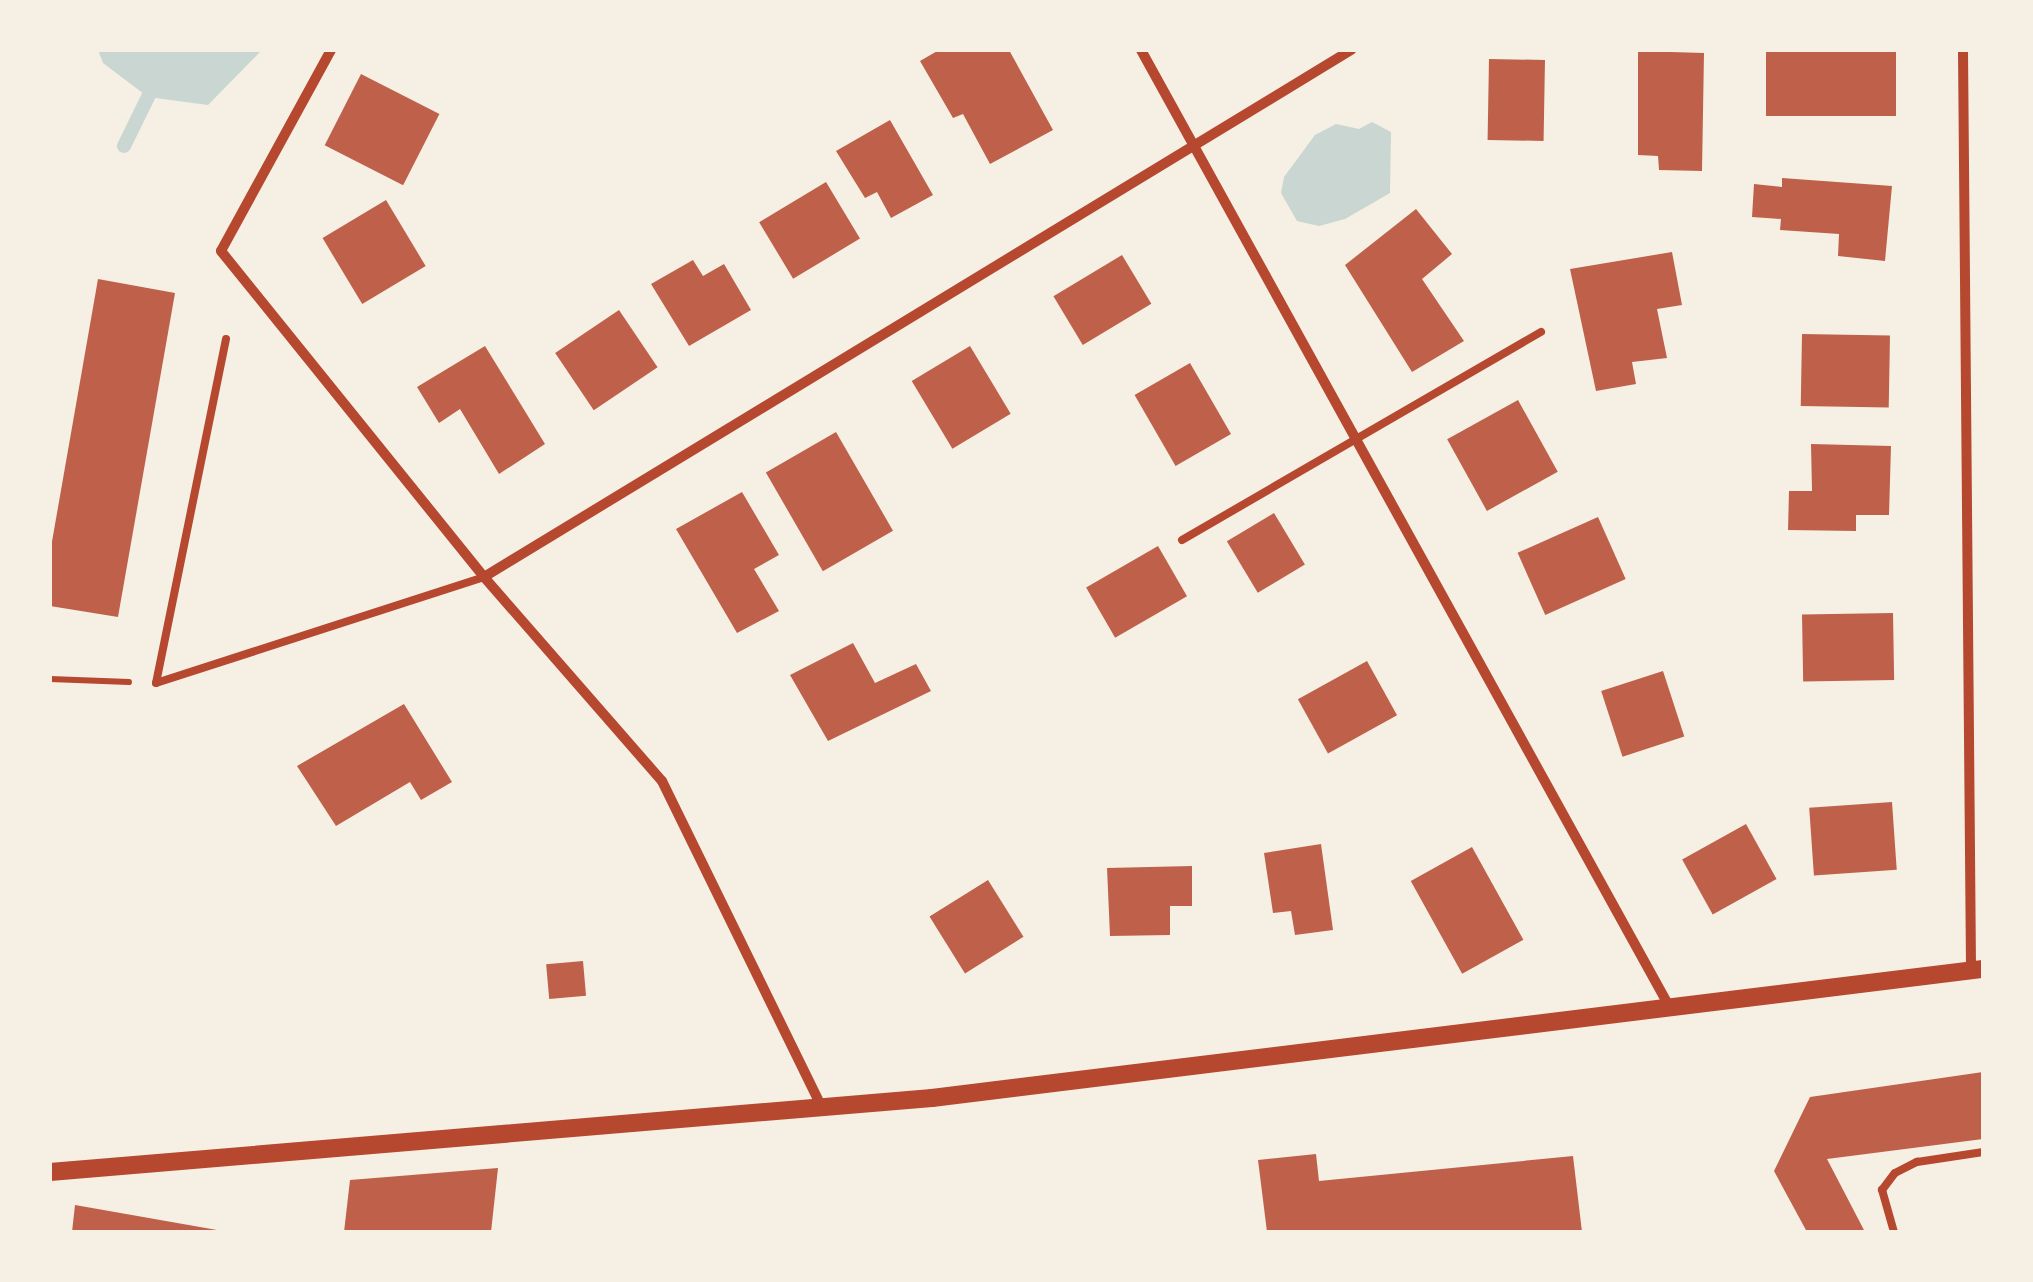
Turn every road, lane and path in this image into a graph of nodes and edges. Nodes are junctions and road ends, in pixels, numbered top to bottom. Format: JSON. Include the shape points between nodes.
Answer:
{"nodes":[{"id":1,"x":332,"y":50,"type":"edge"},
{"id":2,"x":1141,"y":50,"type":"edge"},
{"id":3,"x":1351,"y":50,"type":"edge"},
{"id":4,"x":1963,"y":50,"type":"edge"},
{"id":5,"x":1194,"y":142,"type":"junction"},
{"id":6,"x":1542,"y":332,"type":"dead end"},
{"id":7,"x":226,"y":339,"type":"dead end"},
{"id":8,"x":1361,"y":438,"type":"junction"},
{"id":9,"x":1182,"y":540,"type":"dead end"},
{"id":10,"x":484,"y":577,"type":"junction"},
{"id":11,"x":50,"y":679,"type":"edge"},
{"id":12,"x":156,"y":683,"type":"junction"},
{"id":13,"x":1977,"y":970,"type":"edge"},
{"id":14,"x":1670,"y":1008,"type":"junction"},
{"id":15,"x":822,"y":1107,"type":"junction"},
{"id":16,"x":1983,"y":1152,"type":"edge"},
{"id":17,"x":50,"y":1172,"type":"edge"},
{"id":18,"x":1894,"y":1232,"type":"edge"}],
"edges":[{"from":1,"to":10,"type":"street","via":[[220,251]]},
{"from":2,"to":5,"type":"street"},
{"from":3,"to":5,"type":"street"},
{"from":4,"to":13,"type":"street"},
{"from":5,"to":8,"type":"street"},
{"from":5,"to":10,"type":"street"},
{"from":6,"to":8,"type":"lane"},
{"from":7,"to":12,"type":"lane"},
{"from":8,"to":9,"type":"lane"},
{"from":8,"to":14,"type":"street"},
{"from":10,"to":12,"type":"lane"},
{"from":10,"to":15,"type":"street","via":[[662,781]]},
{"from":11,"to":12,"type":"path"},
{"from":13,"to":14,"type":"street"},
{"from":14,"to":15,"type":"street"},
{"from":15,"to":17,"type":"street"},
{"from":16,"to":18,"type":"lane","via":[[1916,1162],[1894,1174],[1882,1190]]}]}
